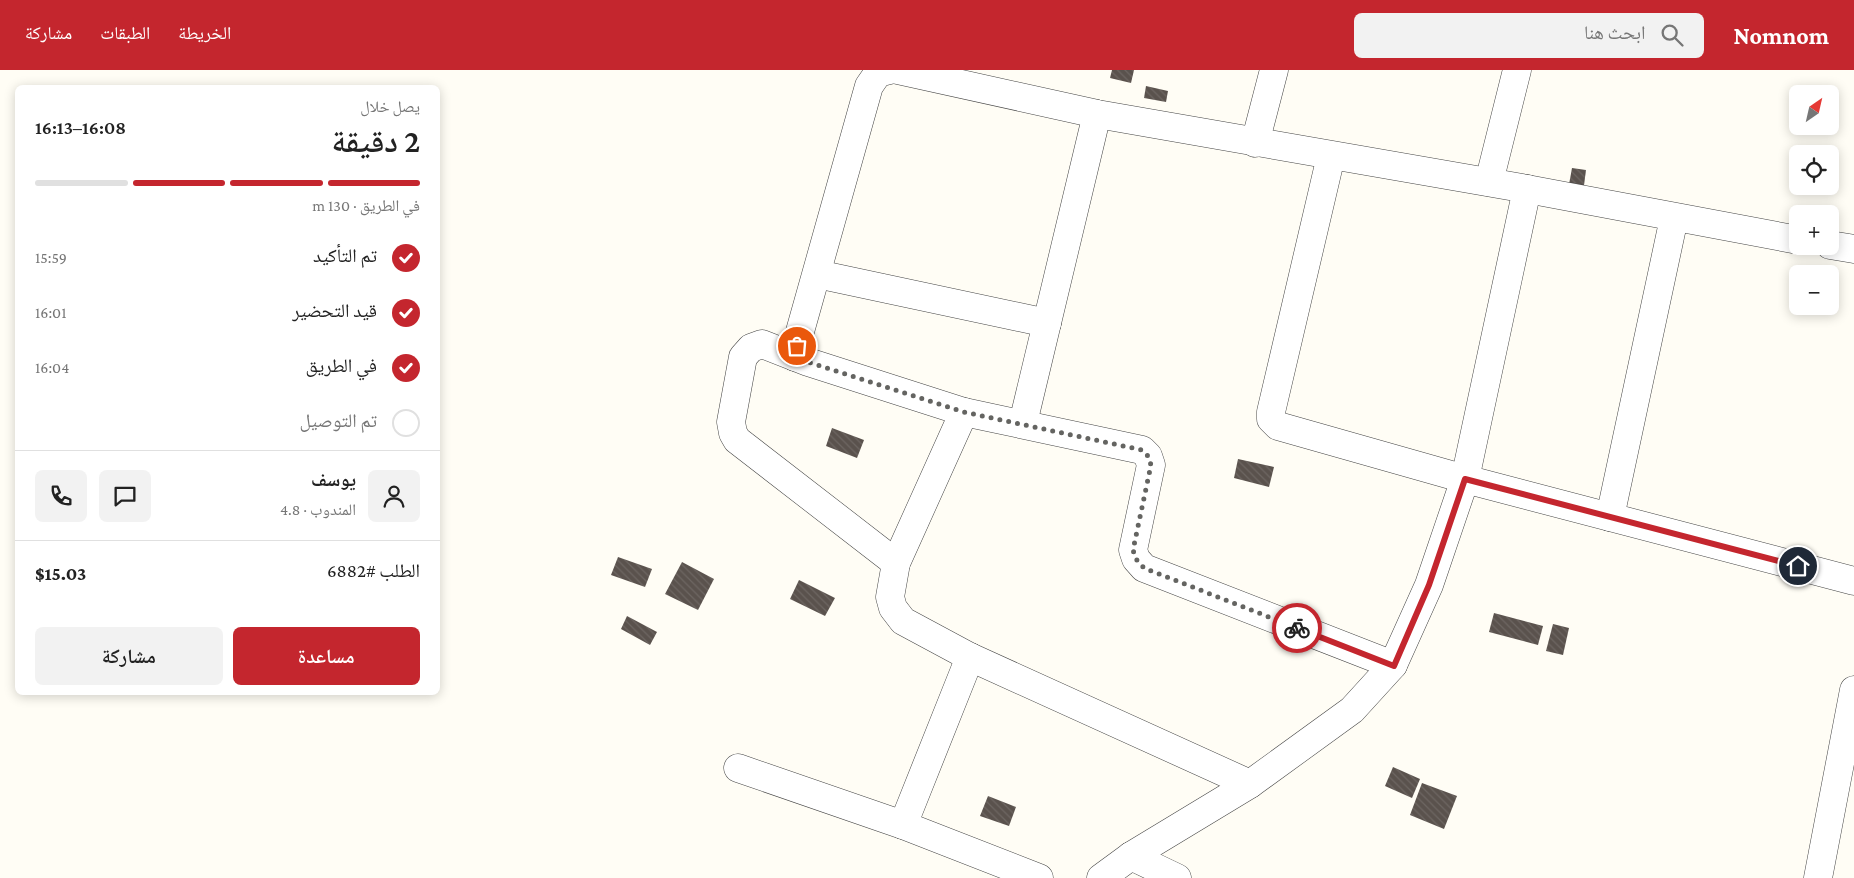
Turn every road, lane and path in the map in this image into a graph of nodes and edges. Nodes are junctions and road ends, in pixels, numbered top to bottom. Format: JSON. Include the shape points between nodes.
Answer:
{"nodes":[{"id":1,"x":890,"y":70,"type":"edge"},
{"id":2,"x":898,"y":70,"type":"edge"},
{"id":3,"x":1274,"y":70,"type":"edge"},
{"id":4,"x":1517,"y":70,"type":"edge"},
{"id":5,"x":971,"y":78,"type":"edge"},
{"id":6,"x":1097,"y":114,"type":"junction"},
{"id":7,"x":1255,"y":143,"type":"junction"},
{"id":8,"x":1331,"y":156,"type":"junction"},
{"id":9,"x":1489,"y":182,"type":"junction"},
{"id":10,"x":1527,"y":189,"type":"junction"},
{"id":11,"x":1674,"y":218,"type":"junction"},
{"id":12,"x":1789,"y":238,"type":"edge"},
{"id":13,"x":1839,"y":246,"type":"edge"},
{"id":14,"x":1854,"y":249,"type":"edge"},
{"id":15,"x":817,"y":274,"type":"junction"},
{"id":16,"x":1047,"y":323,"type":"junction"},
{"id":17,"x":795,"y":356,"type":"junction"},
{"id":18,"x":964,"y":412,"type":"junction"},
{"id":19,"x":1024,"y":423,"type":"junction"},
{"id":20,"x":1465,"y":479,"type":"junction"},
{"id":21,"x":1610,"y":517,"type":"junction"},
{"id":22,"x":896,"y":563,"type":"junction"},
{"id":23,"x":1854,"y":581,"type":"edge"},
{"id":24,"x":970,"y":657,"type":"junction"},
{"id":25,"x":1394,"y":666,"type":"junction"},
{"id":26,"x":1854,"y":690,"type":"edge"},
{"id":27,"x":738,"y":768,"type":"dead end"},
{"id":28,"x":1250,"y":784,"type":"junction"},
{"id":29,"x":903,"y":825,"type":"junction"},
{"id":30,"x":1131,"y":856,"type":"junction"},
{"id":31,"x":1039,"y":878,"type":"edge"},
{"id":32,"x":1101,"y":878,"type":"edge"},
{"id":33,"x":1177,"y":878,"type":"edge"},
{"id":34,"x":1818,"y":878,"type":"edge"}],
"edges":[{"from":1,"to":15,"type":"street","via":[[878,73],[869,86]]},
{"from":2,"to":5,"type":"street"},
{"from":3,"to":7,"type":"street"},
{"from":4,"to":9,"type":"street"},
{"from":5,"to":6,"type":"street"},
{"from":6,"to":7,"type":"street"},
{"from":6,"to":16,"type":"street"},
{"from":7,"to":8,"type":"street"},
{"from":8,"to":9,"type":"street"},
{"from":8,"to":20,"type":"street","via":[[1271,412],[1272,419],[1278,426]]},
{"from":9,"to":10,"type":"street"},
{"from":10,"to":11,"type":"street"},
{"from":10,"to":20,"type":"street"},
{"from":11,"to":12,"type":"street"},
{"from":11,"to":21,"type":"street"},
{"from":13,"to":14,"type":"street"},
{"from":15,"to":16,"type":"street"},
{"from":15,"to":17,"type":"street"},
{"from":16,"to":19,"type":"street"},
{"from":17,"to":18,"type":"street"},
{"from":17,"to":22,"type":"street","via":[[762,344],[743,356],[731,422],[733,432],[752,452]]},
{"from":18,"to":19,"type":"street"},
{"from":18,"to":22,"type":"street"},
{"from":19,"to":25,"type":"street","via":[[1142,450],[1148,456],[1151,465],[1133,550],[1144,568]]},
{"from":20,"to":21,"type":"street"},
{"from":20,"to":25,"type":"street","via":[[1429,585]]},
{"from":21,"to":23,"type":"street"},
{"from":22,"to":24,"type":"street","via":[[890,596],[903,621]]},
{"from":24,"to":28,"type":"street"},
{"from":24,"to":29,"type":"street"},
{"from":25,"to":28,"type":"street","via":[[1352,710]]},
{"from":26,"to":34,"type":"street"},
{"from":27,"to":29,"type":"street"},
{"from":28,"to":30,"type":"street"},
{"from":29,"to":31,"type":"street"},
{"from":30,"to":32,"type":"street"},
{"from":30,"to":33,"type":"street"}]}
